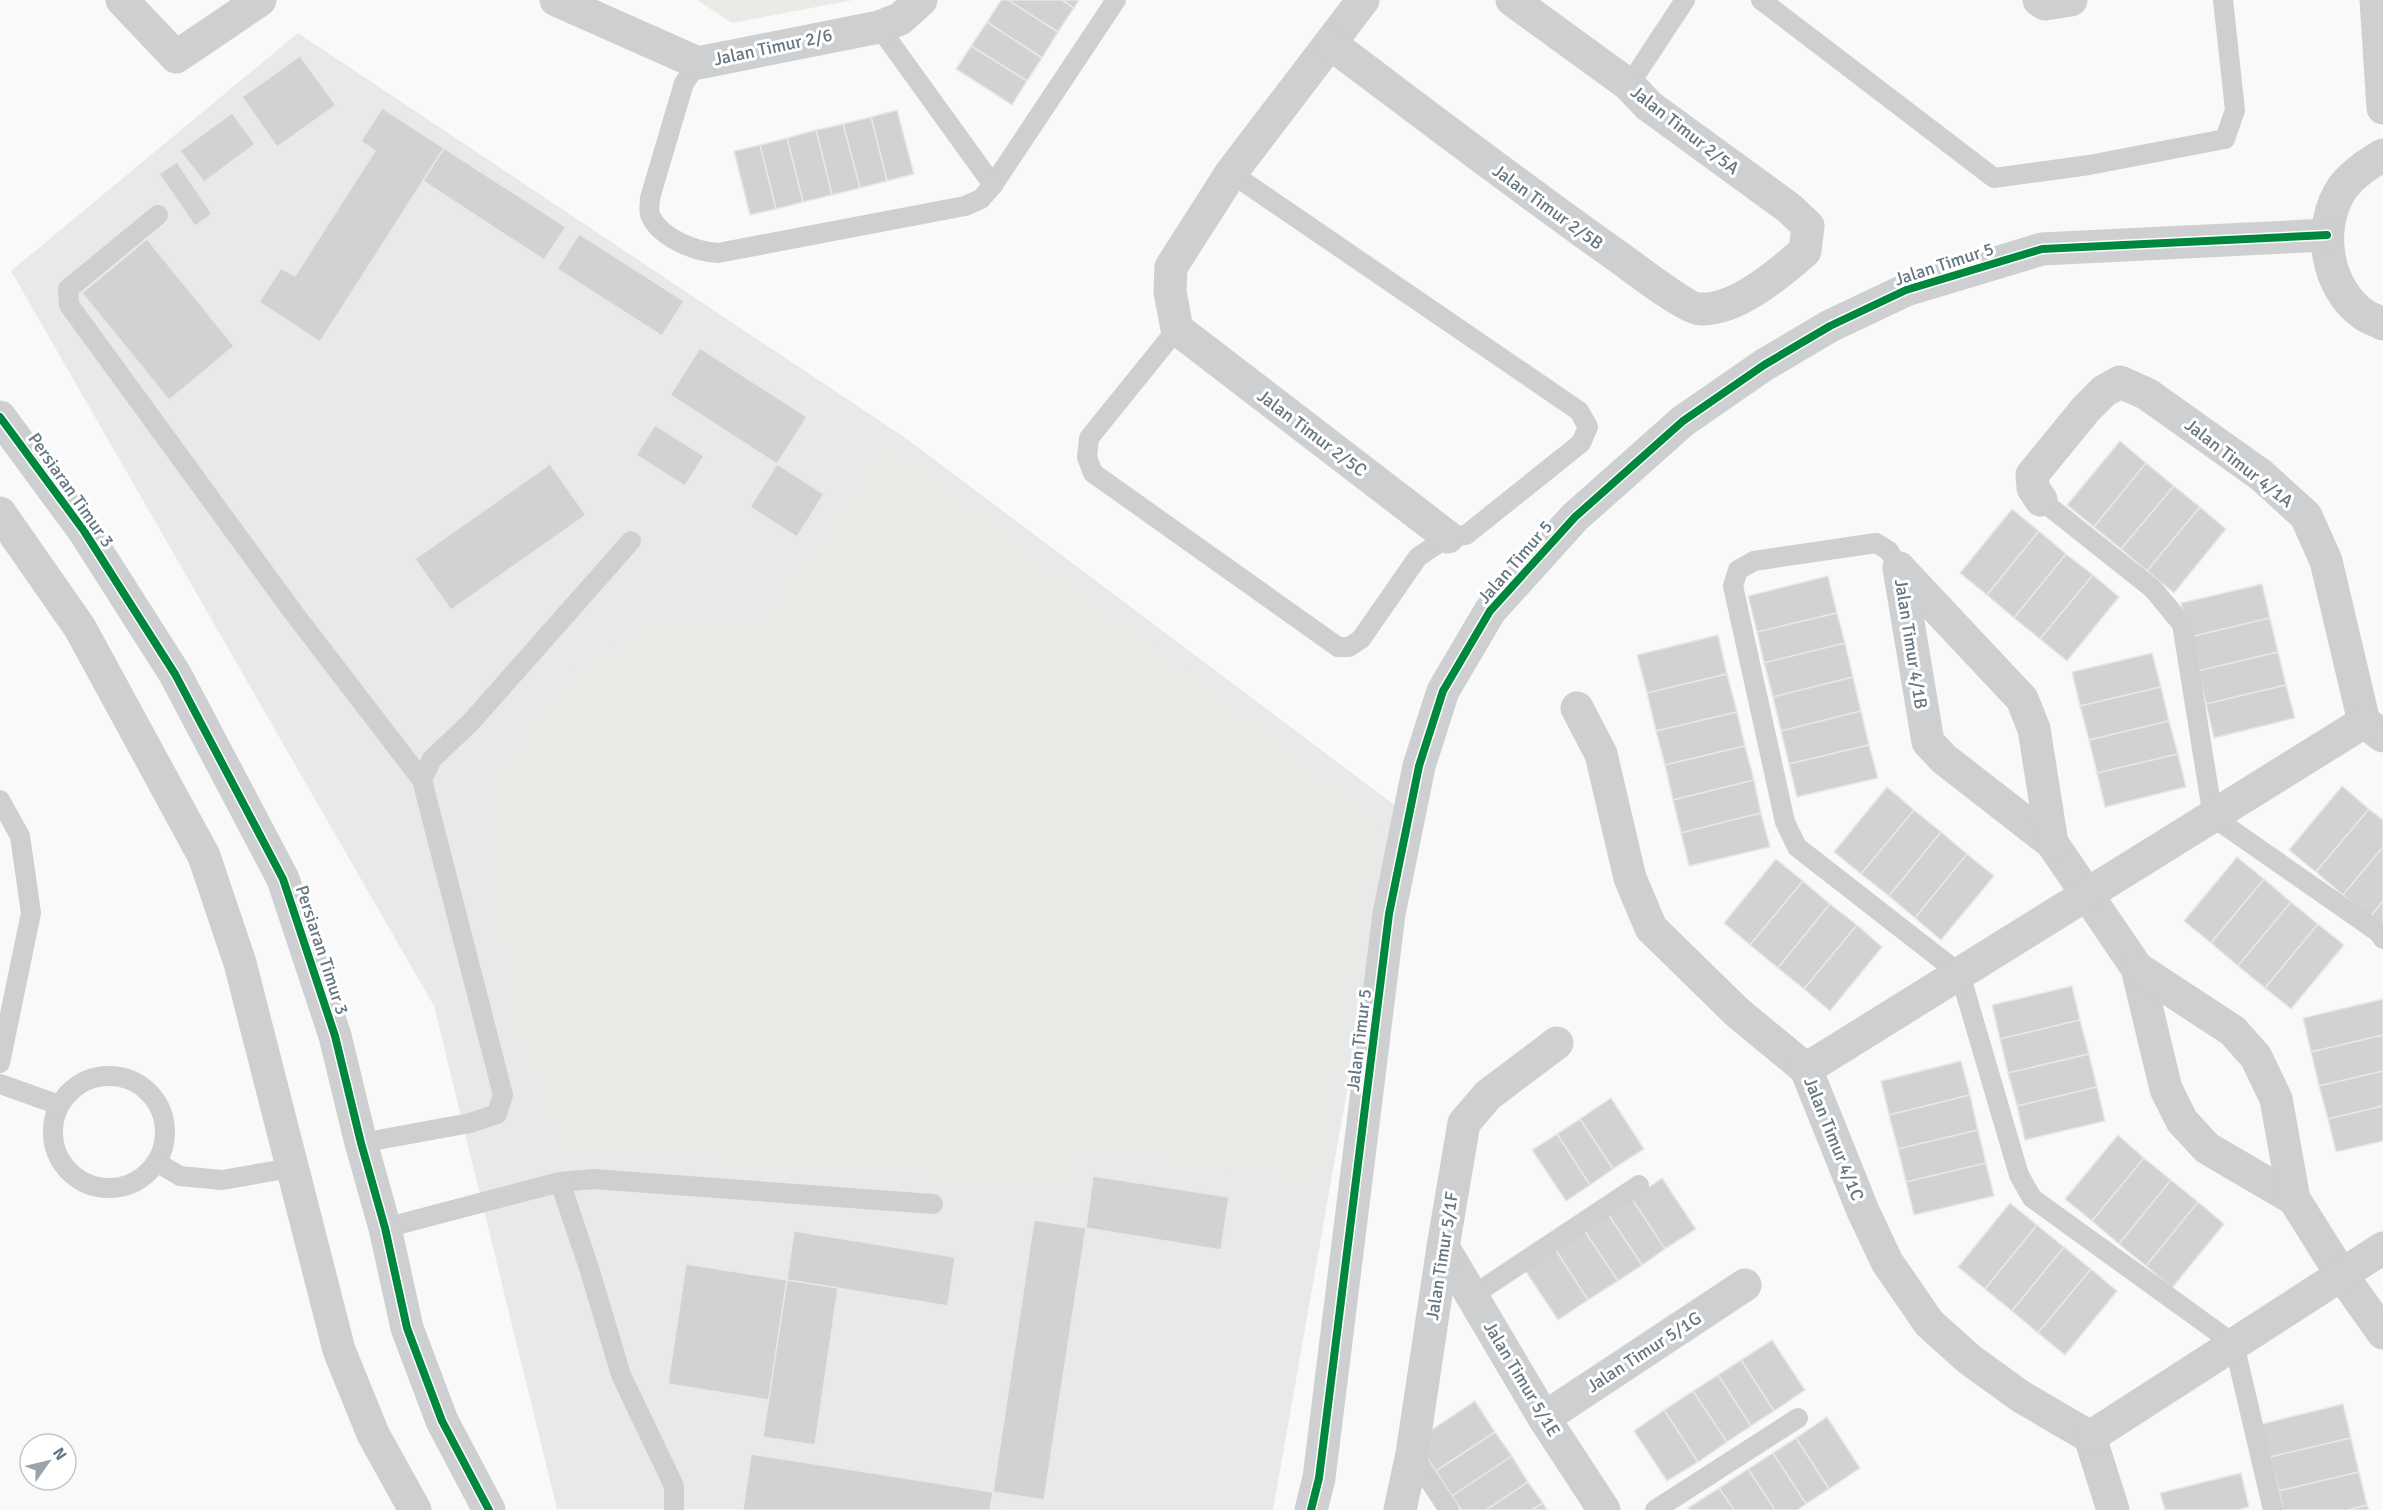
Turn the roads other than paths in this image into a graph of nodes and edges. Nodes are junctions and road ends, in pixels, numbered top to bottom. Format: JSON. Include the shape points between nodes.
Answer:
{"nodes":[{"id":1,"x":122,"y":0,"type":"edge"},
{"id":2,"x":260,"y":0,"type":"edge"},
{"id":3,"x":556,"y":0,"type":"edge"},
{"id":4,"x":921,"y":0,"type":"edge"},
{"id":5,"x":1116,"y":0,"type":"edge"},
{"id":6,"x":1363,"y":0,"type":"edge"},
{"id":7,"x":1512,"y":0,"type":"edge"},
{"id":8,"x":1685,"y":0,"type":"edge"},
{"id":9,"x":1761,"y":0,"type":"edge"},
{"id":10,"x":2039,"y":0,"type":"edge"},
{"id":11,"x":2071,"y":0,"type":"edge"},
{"id":12,"x":2223,"y":0,"type":"edge"},
{"id":13,"x":2376,"y":0,"type":"edge"},
{"id":14,"x":879,"y":27,"type":"junction"},
{"id":15,"x":1331,"y":44,"type":"junction"},
{"id":16,"x":698,"y":63,"type":"junction"},
{"id":17,"x":1629,"y":85,"type":"junction"},
{"id":18,"x":2383,"y":109,"type":"edge"},
{"id":19,"x":2372,"y":162,"type":"edge"},
{"id":20,"x":1231,"y":173,"type":"junction"},
{"id":21,"x":993,"y":185,"type":"junction"},
{"id":22,"x":158,"y":215,"type":"dead end"},
{"id":23,"x":2327,"y":235,"type":"junction"},
{"id":24,"x":1779,"y":274,"type":"joint"},
{"id":25,"x":2383,"y":324,"type":"edge"},
{"id":26,"x":1177,"y":329,"type":"junction"},
{"id":27,"x":1,"y":421,"type":"edge"},
{"id":28,"x":2041,"y":500,"type":"joint"},
{"id":29,"x":0,"y":513,"type":"edge"},
{"id":30,"x":1448,"y":537,"type":"junction"},
{"id":31,"x":631,"y":541,"type":"dead end"},
{"id":32,"x":0,"y":542,"type":"edge"},
{"id":33,"x":34,"y":562,"type":"junction"},
{"id":34,"x":1899,"y":568,"type":"junction"},
{"id":35,"x":1577,"y":708,"type":"dead end"},
{"id":36,"x":2374,"y":729,"type":"edge"},
{"id":37,"x":422,"y":780,"type":"junction"},
{"id":38,"x":0,"y":800,"type":"edge"},
{"id":39,"x":2213,"y":818,"type":"junction"},
{"id":40,"x":2052,"y":843,"type":"junction"},
{"id":41,"x":2086,"y":895,"type":"junction"},
{"id":42,"x":2383,"y":939,"type":"edge"},
{"id":43,"x":2138,"y":968,"type":"junction"},
{"id":44,"x":1960,"y":974,"type":"junction"},
{"id":45,"x":1557,"y":1043,"type":"dead end"},
{"id":46,"x":0,"y":1063,"type":"edge"},
{"id":47,"x":1806,"y":1070,"type":"junction"},
{"id":48,"x":0,"y":1084,"type":"edge"},
{"id":49,"x":59,"y":1105,"type":"junction"},
{"id":50,"x":361,"y":1143,"type":"junction"},
{"id":51,"x":158,"y":1163,"type":"junction"},
{"id":52,"x":291,"y":1168,"type":"junction"},
{"id":53,"x":560,"y":1182,"type":"junction"},
{"id":54,"x":1639,"y":1185,"type":"dead end"},
{"id":55,"x":2294,"y":1199,"type":"junction"},
{"id":56,"x":933,"y":1204,"type":"dead end"},
{"id":57,"x":385,"y":1228,"type":"junction"},
{"id":58,"x":1443,"y":1247,"type":"junction"},
{"id":59,"x":2383,"y":1248,"type":"edge"},
{"id":60,"x":2341,"y":1274,"type":"junction"},
{"id":61,"x":1745,"y":1286,"type":"dead end"},
{"id":62,"x":1472,"y":1296,"type":"junction"},
{"id":63,"x":2383,"y":1333,"type":"edge"},
{"id":64,"x":2234,"y":1344,"type":"junction"},
{"id":65,"x":1544,"y":1418,"type":"junction"},
{"id":66,"x":1798,"y":1418,"type":"dead end"},
{"id":67,"x":2090,"y":1437,"type":"junction"},
{"id":68,"x":1412,"y":1454,"type":"junction"},
{"id":69,"x":415,"y":1510,"type":"edge"},
{"id":70,"x":489,"y":1510,"type":"edge"},
{"id":71,"x":674,"y":1510,"type":"edge"},
{"id":72,"x":1311,"y":1510,"type":"edge"},
{"id":73,"x":1400,"y":1510,"type":"edge"},
{"id":74,"x":1449,"y":1510,"type":"edge"},
{"id":75,"x":1604,"y":1510,"type":"edge"},
{"id":76,"x":1655,"y":1510,"type":"edge"},
{"id":77,"x":2113,"y":1510,"type":"edge"},
{"id":78,"x":2273,"y":1510,"type":"edge"}],
"edges":[{"from":1,"to":2,"type":"street","via":[[176,57]]},
{"from":3,"to":16,"type":"street","name":"Jalan Timur 2/6"},
{"from":4,"to":14,"type":"street","name":"Jalan Timur 2/6","via":[[900,19]]},
{"from":5,"to":21,"type":"lane"},
{"from":6,"to":15,"type":"street"},
{"from":7,"to":17,"type":"street","name":"Jalan Timur 2/5A"},
{"from":8,"to":17,"type":"lane"},
{"from":9,"to":12,"type":"lane","via":[[1994,178],[2225,139],[2235,110]]},
{"from":10,"to":11,"type":"street","via":[[2045,4]]},
{"from":13,"to":18,"type":"street"},
{"from":14,"to":16,"type":"street","name":"Jalan Timur 2/6"},
{"from":14,"to":21,"type":"lane"},
{"from":15,"to":20,"type":"street"},
{"from":15,"to":24,"type":"street","name":"Jalan Timur 2/5B","via":[[1509,179],[1664,290],[1699,310],[1728,305]]},
{"from":16,"to":21,"type":"lane","via":[[684,83],[650,198],[650,215],[657,227],[690,248],[718,253],[965,206],[981,199]]},
{"from":17,"to":24,"type":"street","name":"Jalan Timur 2/5A","via":[[1649,106],[1808,226],[1805,251]]},
{"from":18,"to":19,"type":"street"},
{"from":19,"to":23,"type":"street","via":[[2343,187],[2332,210]]},
{"from":20,"to":26,"type":"street","via":[[1171,267],[1170,292]]},
{"from":20,"to":30,"type":"lane","via":[[1579,411],[1588,427],[1581,442],[1466,535]]},
{"from":22,"to":37,"type":"lane","via":[[69,289],[69,305],[293,612]]},
{"from":23,"to":25,"type":"street","via":[[2330,266],[2344,293],[2365,315]]},
{"from":23,"to":72,"type":"street","name":"Jalan Timur 5","via":[[2042,249],[1906,290],[1811,337],[1683,421],[1575,517],[1490,611],[1443,692],[1419,766],[1389,914]]},
{"from":26,"to":30,"type":"street","name":"Jalan Timur 2/5C"},
{"from":26,"to":30,"type":"lane","via":[[1089,438],[1088,457],[1093,473],[1338,647],[1349,647],[1361,639],[1418,557]]},
{"from":27,"to":50,"type":"street","name":"Persiaran Timur 3","via":[[84,531],[175,674],[283,879],[335,1036]]},
{"from":28,"to":36,"type":"street","name":"Jalan Timur 4/1A","via":[[2033,488],[2032,475],[2086,409],[2120,382],[2147,394],[2251,468],[2306,516],[2326,561]]},
{"from":28,"to":39,"type":"lane","via":[[2153,589],[2182,624]]},
{"from":29,"to":33,"type":"street"},
{"from":31,"to":37,"type":"lane","via":[[471,722],[432,759]]},
{"from":32,"to":33,"type":"street"},
{"from":33,"to":52,"type":"street","via":[[80,628],[204,856],[240,963]]},
{"from":34,"to":40,"type":"street","name":"Jalan Timur 4/1B","via":[[2022,699],[2034,729]]},
{"from":34,"to":40,"type":"street","name":"Jalan Timur 4/1B","via":[[1928,742],[1944,759]]},
{"from":34,"to":44,"type":"lane","via":[[1889,551],[1876,543],[1754,561],[1738,570],[1733,585],[1785,822],[1797,847]]},
{"from":35,"to":47,"type":"street","name":"Jalan Timur 4/1C","via":[[1601,754],[1630,878],[1651,928],[1738,1013]]},
{"from":36,"to":39,"type":"street"},
{"from":37,"to":50,"type":"lane","via":[[503,1095],[497,1114],[470,1123]]},
{"from":38,"to":46,"type":"lane","via":[[20,836],[32,913]]},
{"from":39,"to":41,"type":"street"},
{"from":39,"to":42,"type":"lane"},
{"from":40,"to":41,"type":"street","name":"Jalan Timur 4/1B"},
{"from":41,"to":43,"type":"street","name":"Jalan Timur 4/1B"},
{"from":41,"to":44,"type":"street"},
{"from":43,"to":55,"type":"street","name":"Jalan Timur 4/1B","via":[[2233,1030],[2256,1057],[2276,1099]]},
{"from":43,"to":55,"type":"street","name":"Jalan Timur 4/1B","via":[[2166,1089],[2182,1121],[2207,1148]]},
{"from":44,"to":47,"type":"street"},
{"from":44,"to":64,"type":"lane","via":[[2019,1175],[2032,1198]]},
{"from":45,"to":58,"type":"street","name":"Jalan Timur 5/1F","via":[[1488,1095],[1464,1123]]},
{"from":47,"to":67,"type":"street","name":"Jalan Timur 4/1C","via":[[1887,1262],[1929,1323],[1969,1359],[2020,1396]]},
{"from":48,"to":49,"type":"lane"},
{"from":49,"to":51,"type":"lane","via":[[53,1123],[53,1143],[60,1161],[73,1176],[108,1189],[128,1186],[145,1177]]},
{"from":49,"to":51,"type":"lane","via":[[73,1087],[93,1077],[116,1075],[138,1083],[155,1098],[165,1119],[166,1141]]},
{"from":50,"to":57,"type":"street","name":"Persiaran Timur 3"},
{"from":51,"to":52,"type":"lane","via":[[180,1176],[222,1180]]},
{"from":52,"to":69,"type":"street","via":[[339,1350],[373,1434]]},
{"from":53,"to":56,"type":"lane","via":[[593,1179]]},
{"from":53,"to":57,"type":"lane"},
{"from":53,"to":71,"type":"lane","via":[[621,1375],[674,1486]]},
{"from":54,"to":62,"type":"lane"},
{"from":55,"to":60,"type":"street","name":"Jalan Timur 4/1B"},
{"from":57,"to":70,"type":"street","name":"Persiaran Timur 3","via":[[407,1328],[442,1421]]},
{"from":58,"to":62,"type":"street","name":"Jalan Timur 5/1E"},
{"from":58,"to":68,"type":"street","name":"Jalan Timur 5/1F"},
{"from":59,"to":60,"type":"street"},
{"from":60,"to":63,"type":"street","name":"Jalan Timur 4/1B"},
{"from":60,"to":64,"type":"street"},
{"from":61,"to":65,"type":"street","name":"Jalan Timur 5/1G"},
{"from":62,"to":65,"type":"street","name":"Jalan Timur 5/1E"},
{"from":64,"to":67,"type":"street"},
{"from":64,"to":78,"type":"lane"},
{"from":65,"to":75,"type":"street","name":"Jalan Timur 5/1E"},
{"from":66,"to":76,"type":"lane"},
{"from":67,"to":77,"type":"street"},
{"from":68,"to":73,"type":"street","name":"Jalan Timur 5/1F"},
{"from":68,"to":74,"type":"lane"}]}
